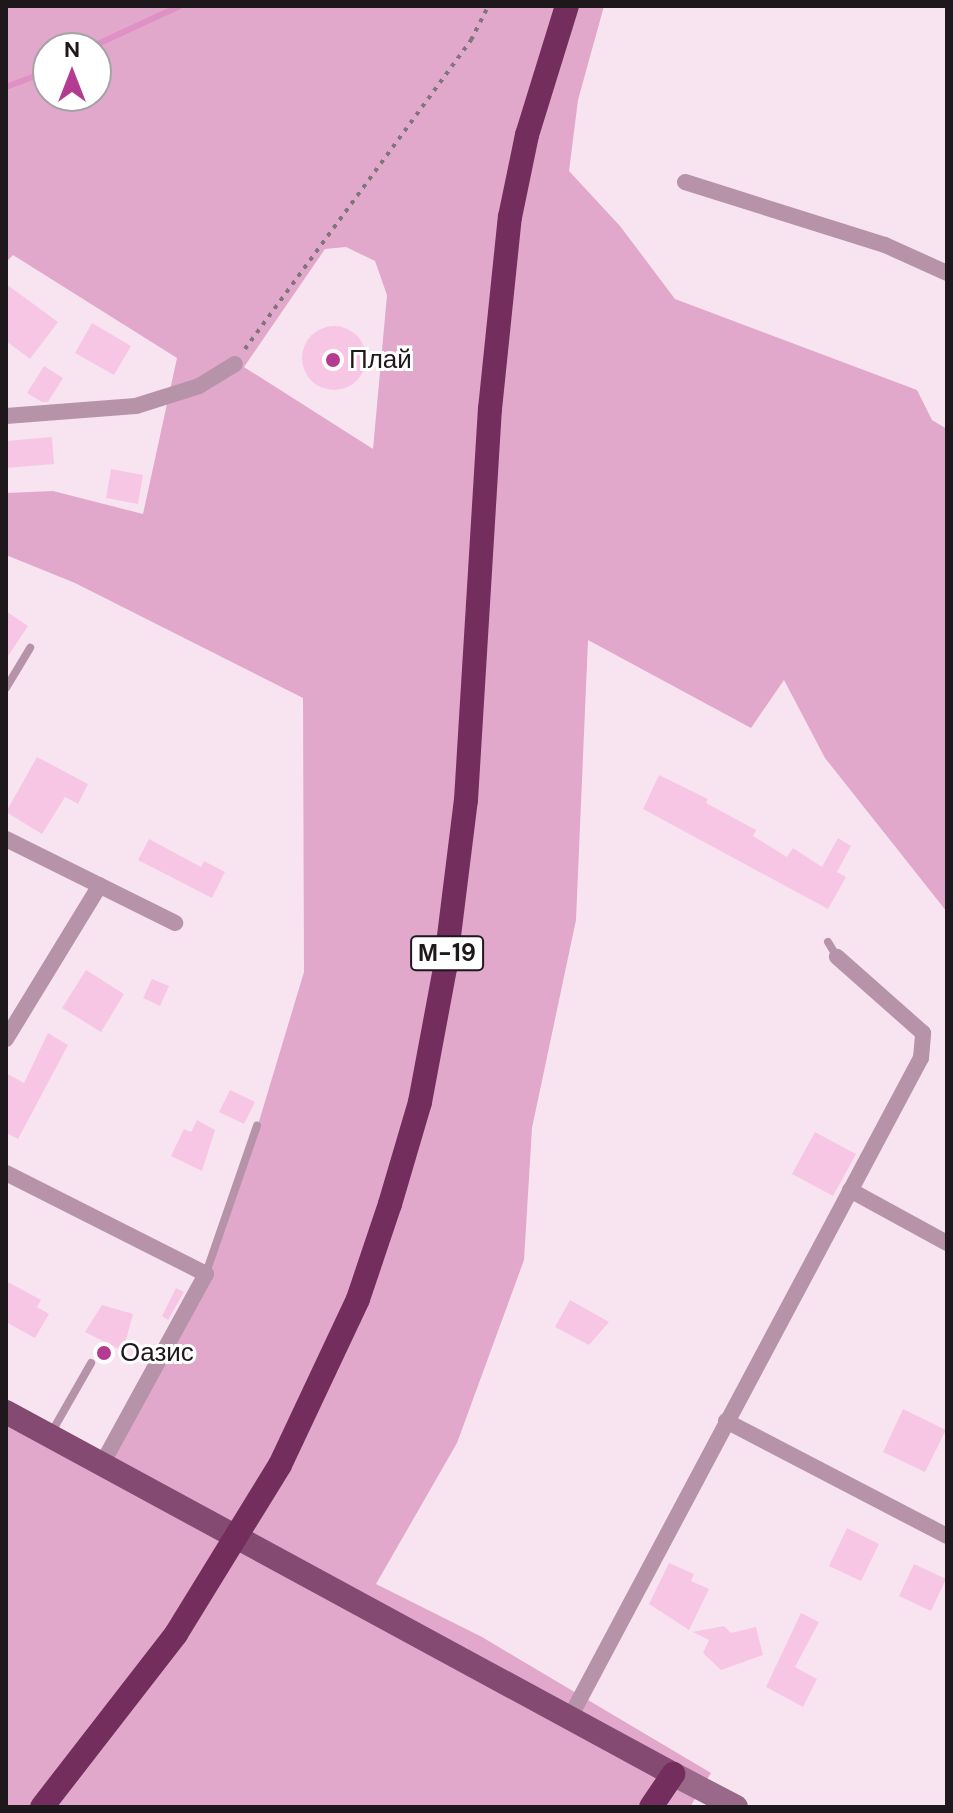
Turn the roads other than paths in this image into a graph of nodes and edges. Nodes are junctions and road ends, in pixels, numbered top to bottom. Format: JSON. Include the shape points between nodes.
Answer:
{"nodes":[{"id":1,"x":567,"y":6,"type":"edge"},
{"id":2,"x":685,"y":182,"type":"dead end"},
{"id":3,"x":947,"y":273,"type":"edge"},
{"id":4,"x":235,"y":364,"type":"road end"},
{"id":5,"x":6,"y":416,"type":"edge"},
{"id":6,"x":30,"y":648,"type":"dead end"},
{"id":7,"x":6,"y":688,"type":"edge"},
{"id":8,"x":6,"y":839,"type":"edge"},
{"id":9,"x":100,"y":885,"type":"junction"},
{"id":10,"x":175,"y":923,"type":"dead end"},
{"id":11,"x":828,"y":942,"type":"dead end"},
{"id":12,"x":837,"y":957,"type":"joint"},
{"id":13,"x":6,"y":1039,"type":"edge"},
{"id":14,"x":257,"y":1126,"type":"dead end"},
{"id":15,"x":6,"y":1173,"type":"edge"},
{"id":16,"x":850,"y":1190,"type":"junction"},
{"id":17,"x":947,"y":1243,"type":"edge"},
{"id":18,"x":206,"y":1274,"type":"junction"},
{"id":19,"x":91,"y":1363,"type":"dead end"},
{"id":20,"x":6,"y":1412,"type":"edge"},
{"id":21,"x":726,"y":1421,"type":"junction"},
{"id":22,"x":50,"y":1435,"type":"junction"},
{"id":23,"x":102,"y":1464,"type":"junction"},
{"id":24,"x":947,"y":1536,"type":"edge"},
{"id":25,"x":568,"y":1721,"type":"junction"},
{"id":26,"x":673,"y":1774,"type":"junction"},
{"id":27,"x":42,"y":1807,"type":"edge"},
{"id":28,"x":651,"y":1807,"type":"edge"},
{"id":29,"x":736,"y":1807,"type":"edge"}],
"edges":[{"from":1,"to":27,"type":"highway","number":"М-19","via":[[527,135],[508,232],[491,395],[466,800],[445,968],[420,1102],[358,1299],[280,1465],[176,1634]]},
{"from":2,"to":3,"type":"street","via":[[885,245]]},
{"from":4,"to":5,"type":"street","via":[[199,386],[136,406]]},
{"from":6,"to":7,"type":"lane"},
{"from":8,"to":9,"type":"street"},
{"from":9,"to":10,"type":"street"},
{"from":9,"to":13,"type":"street"},
{"from":11,"to":12,"type":"lane"},
{"from":12,"to":16,"type":"street","via":[[923,1033],[921,1058]]},
{"from":14,"to":18,"type":"lane"},
{"from":15,"to":18,"type":"street"},
{"from":16,"to":17,"type":"street"},
{"from":16,"to":21,"type":"street"},
{"from":18,"to":23,"type":"street"},
{"from":19,"to":22,"type":"lane"},
{"from":20,"to":22,"type":"main road"},
{"from":21,"to":24,"type":"street"},
{"from":21,"to":25,"type":"street"},
{"from":22,"to":23,"type":"main road"},
{"from":23,"to":25,"type":"main road"},
{"from":25,"to":26,"type":"main road"},
{"from":26,"to":28,"type":"highway"},
{"from":26,"to":29,"type":"main road"}]}
